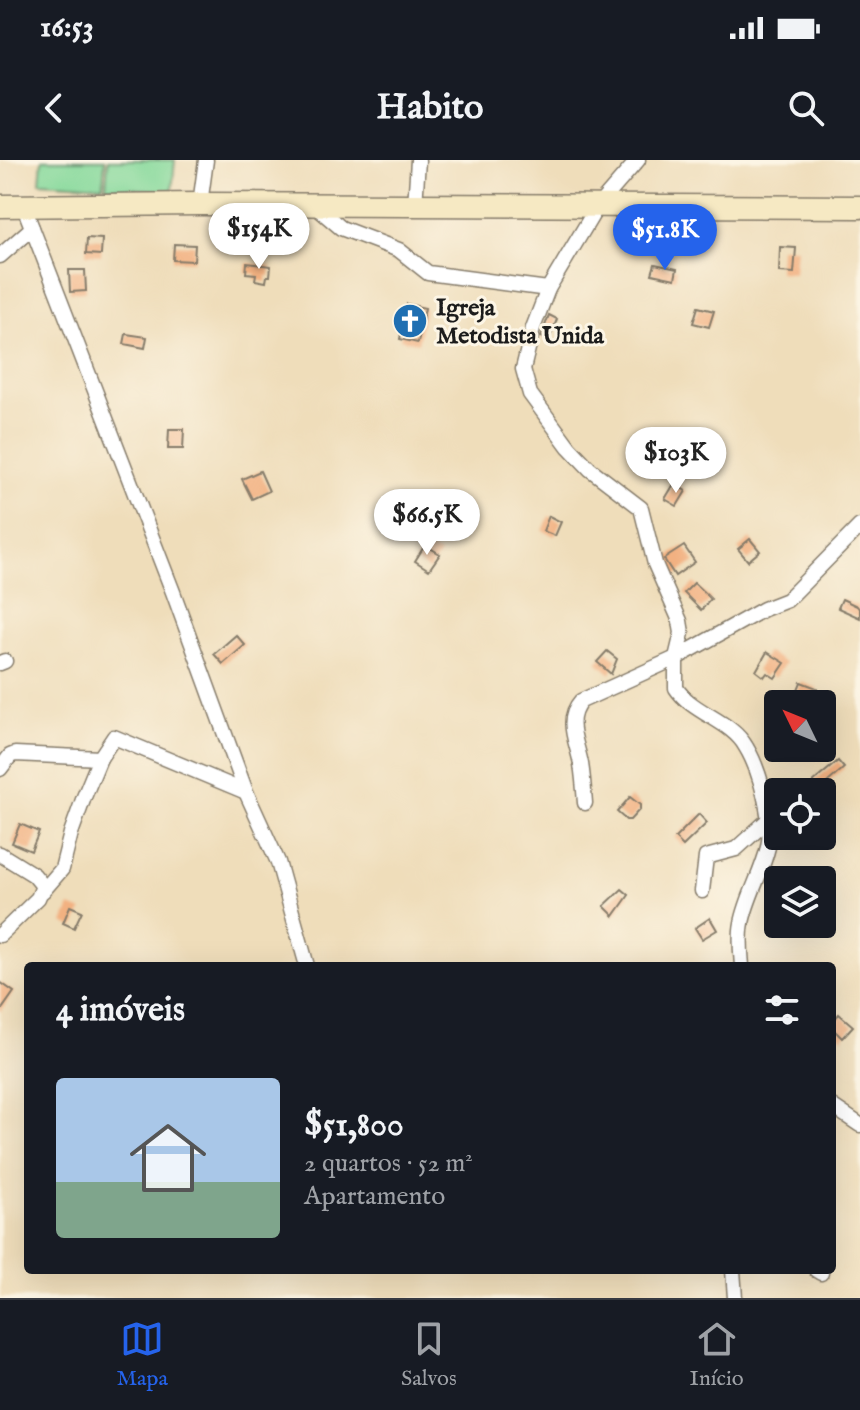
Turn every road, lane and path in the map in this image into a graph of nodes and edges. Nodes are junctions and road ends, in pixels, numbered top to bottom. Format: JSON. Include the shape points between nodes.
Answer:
{"nodes":[{"id":1,"x":206,"y":160,"type":"edge"},
{"id":2,"x":418,"y":160,"type":"edge"},
{"id":3,"x":638,"y":160,"type":"edge"},
{"id":4,"x":200,"y":204,"type":"junction"},
{"id":5,"x":0,"y":206,"type":"edge"},
{"id":6,"x":315,"y":206,"type":"junction"},
{"id":7,"x":415,"y":206,"type":"junction"},
{"id":8,"x":24,"y":207,"type":"junction"},
{"id":9,"x":597,"y":207,"type":"junction"},
{"id":10,"x":860,"y":207,"type":"edge"},
{"id":11,"x":32,"y":228,"type":"junction"},
{"id":12,"x":0,"y":256,"type":"edge"},
{"id":13,"x":548,"y":289,"type":"junction"},
{"id":14,"x":860,"y":526,"type":"edge"},
{"id":15,"x":676,"y":658,"type":"junction"},
{"id":16,"x":5,"y":751,"type":"edge"},
{"id":17,"x":100,"y":758,"type":"junction"},
{"id":18,"x":0,"y":769,"type":"edge"},
{"id":19,"x":246,"y":792,"type":"junction"},
{"id":20,"x":764,"y":802,"type":"edge"},
{"id":21,"x":585,"y":803,"type":"dead end"},
{"id":22,"x":764,"y":824,"type":"edge"},
{"id":23,"x":767,"y":850,"type":"edge"},
{"id":24,"x":0,"y":854,"type":"edge"},
{"id":25,"x":43,"y":891,"type":"junction"},
{"id":26,"x":702,"y":891,"type":"dead end"},
{"id":27,"x":0,"y":935,"type":"edge"},
{"id":28,"x":306,"y":962,"type":"edge"},
{"id":29,"x":742,"y":962,"type":"edge"},
{"id":30,"x":836,"y":1109,"type":"edge"},
{"id":31,"x":860,"y":1125,"type":"edge"},
{"id":32,"x":733,"y":1274,"type":"edge"},
{"id":33,"x":735,"y":1298,"type":"edge"}],
"edges":[{"from":1,"to":4,"type":"street"},
{"from":2,"to":7,"type":"street"},
{"from":3,"to":9,"type":"street"},
{"from":4,"to":6,"type":"street"},
{"from":4,"to":8,"type":"street"},
{"from":5,"to":8,"type":"street"},
{"from":6,"to":7,"type":"street"},
{"from":6,"to":13,"type":"street","via":[[341,228],[399,250],[428,273]]},
{"from":7,"to":9,"type":"street"},
{"from":8,"to":11,"type":"street"},
{"from":9,"to":10,"type":"street"},
{"from":9,"to":13,"type":"street"},
{"from":11,"to":12,"type":"street"},
{"from":11,"to":19,"type":"street"},
{"from":13,"to":15,"type":"street","via":[[523,369],[526,386],[569,447],[641,508],[655,564],[680,621]]},
{"from":14,"to":15,"type":"street","via":[[787,600]]},
{"from":15,"to":20,"type":"street","via":[[675,683],[681,695],[747,747]]},
{"from":15,"to":21,"type":"street","via":[[576,707],[573,734]]},
{"from":16,"to":17,"type":"street"},
{"from":16,"to":18,"type":"street"},
{"from":17,"to":19,"type":"street","via":[[118,737]]},
{"from":17,"to":25,"type":"street","via":[[62,869]]},
{"from":19,"to":28,"type":"street","via":[[278,862]]},
{"from":22,"to":26,"type":"street","via":[[736,849],[706,857]]},
{"from":23,"to":29,"type":"street","via":[[741,926]]},
{"from":24,"to":25,"type":"street","via":[[40,879]]},
{"from":25,"to":27,"type":"street"},
{"from":30,"to":31,"type":"street"},
{"from":32,"to":33,"type":"street"}]}
